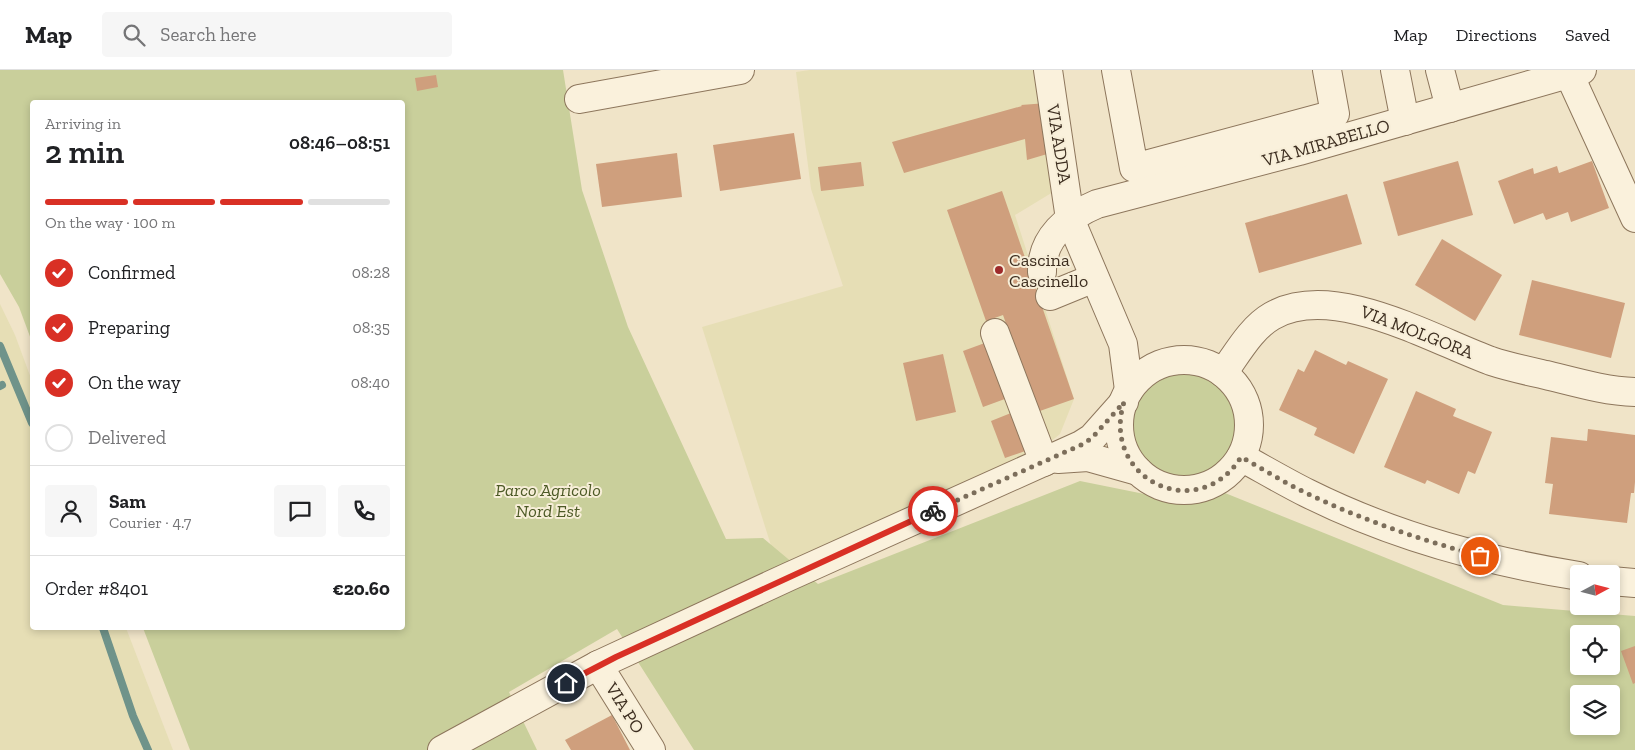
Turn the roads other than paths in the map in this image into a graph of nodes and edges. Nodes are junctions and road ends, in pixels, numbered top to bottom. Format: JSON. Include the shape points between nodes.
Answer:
{"nodes":[{"id":1,"x":740,"y":70,"type":"edge"},
{"id":2,"x":1048,"y":70,"type":"edge"},
{"id":3,"x":1116,"y":70,"type":"edge"},
{"id":4,"x":1327,"y":70,"type":"edge"},
{"id":5,"x":1395,"y":70,"type":"edge"},
{"id":6,"x":1440,"y":70,"type":"edge"},
{"id":7,"x":1576,"y":72,"type":"edge"},
{"id":8,"x":579,"y":99,"type":"dead end"},
{"id":9,"x":1450,"y":108,"type":"junction"},
{"id":10,"x":1405,"y":121,"type":"junction"},
{"id":11,"x":1635,"y":218,"type":"edge"},
{"id":12,"x":1070,"y":219,"type":"junction"},
{"id":13,"x":1094,"y":278,"type":"junction"},
{"id":14,"x":1114,"y":323,"type":"junction"},
{"id":15,"x":994,"y":333,"type":"dead end"},
{"id":16,"x":1176,"y":361,"type":"junction"},
{"id":17,"x":1223,"y":373,"type":"junction"},
{"id":18,"x":1635,"y":392,"type":"edge"},
{"id":19,"x":1126,"y":396,"type":"junction"},
{"id":20,"x":1241,"y":457,"type":"junction"},
{"id":21,"x":1048,"y":461,"type":"junction"},
{"id":22,"x":1138,"y":471,"type":"junction"},
{"id":23,"x":1570,"y":574,"type":"edge"},
{"id":24,"x":1620,"y":582,"type":"edge"},
{"id":25,"x":1635,"y":583,"type":"edge"},
{"id":26,"x":598,"y":665,"type":"junction"},
{"id":27,"x":442,"y":750,"type":"edge"},
{"id":28,"x":651,"y":750,"type":"edge"}],
"edges":[{"from":1,"to":8,"type":"street"},
{"from":2,"to":12,"type":"street","name":"VIA ADDA"},
{"from":3,"to":4,"type":"street","via":[[1134,168],[1335,114]]},
{"from":5,"to":10,"type":"street"},
{"from":6,"to":9,"type":"street"},
{"from":7,"to":9,"type":"street","name":"VIA MIRABELLO"},
{"from":7,"to":11,"type":"street"},
{"from":9,"to":10,"type":"street","name":"VIA MIRABELLO"},
{"from":10,"to":12,"type":"street","name":"VIA MIRABELLO","via":[[1097,204]]},
{"from":12,"to":13,"type":"street"},
{"from":12,"to":13,"type":"street","name":"VIA MIRABELLO","via":[[1051,239],[1043,255],[1046,284]]},
{"from":13,"to":14,"type":"street"},
{"from":14,"to":16,"type":"street","via":[[1142,348]]},
{"from":14,"to":19,"type":"street","via":[[1125,352]]},
{"from":15,"to":21,"type":"street"},
{"from":16,"to":17,"type":"street","via":[[1201,362]]},
{"from":16,"to":19,"type":"street","via":[[1147,372]]},
{"from":17,"to":18,"type":"street","name":"VIA MOLGORA","via":[[1259,325],[1272,316],[1302,306],[1334,305],[1368,312],[1505,365],[1600,388]]},
{"from":17,"to":20,"type":"street","via":[[1240,392],[1247,409],[1249,434]]},
{"from":19,"to":21,"type":"street","via":[[1088,441]]},
{"from":19,"to":22,"type":"street","via":[[1119,424],[1121,442]]},
{"from":20,"to":22,"type":"street","via":[[1225,476],[1197,489],[1165,488]]},
{"from":20,"to":23,"type":"street","via":[[1314,496],[1407,534],[1480,556]]},
{"from":21,"to":22,"type":"street","via":[[1088,457]]},
{"from":21,"to":26,"type":"street"},
{"from":24,"to":25,"type":"street"},
{"from":26,"to":27,"type":"street"},
{"from":26,"to":28,"type":"street","name":"VIA PO"}]}
